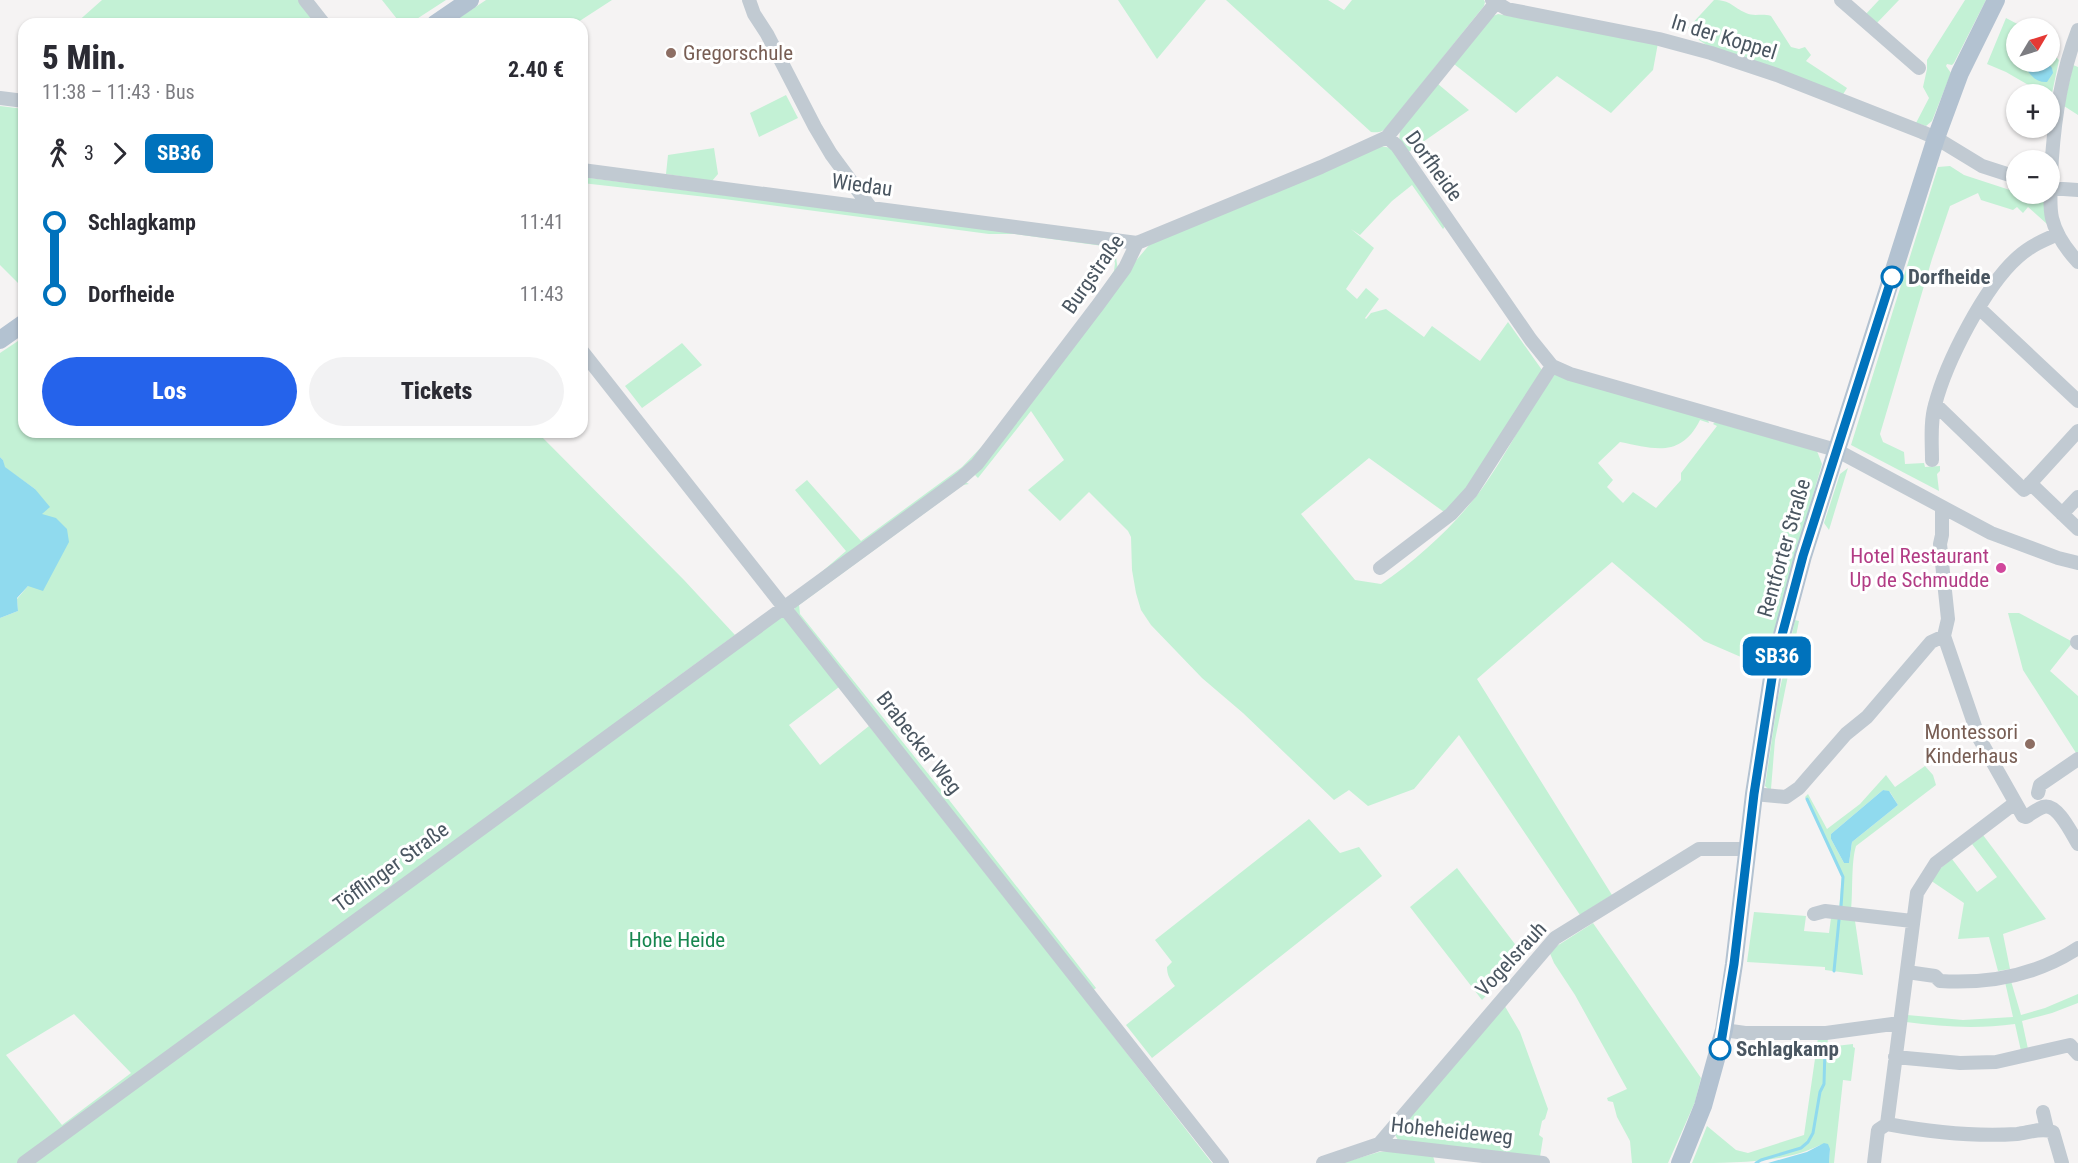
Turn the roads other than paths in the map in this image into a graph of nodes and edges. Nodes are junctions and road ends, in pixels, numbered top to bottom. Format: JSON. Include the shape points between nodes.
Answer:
{"nodes":[{"id":1,"x":305,"y":0,"type":"edge"},
{"id":2,"x":470,"y":0,"type":"edge"},
{"id":3,"x":749,"y":0,"type":"edge"},
{"id":4,"x":1841,"y":0,"type":"edge"},
{"id":5,"x":1996,"y":0,"type":"edge"},
{"id":6,"x":1495,"y":1,"type":"edge"},
{"id":7,"x":319,"y":18,"type":"edge"},
{"id":8,"x":444,"y":18,"type":"edge"},
{"id":9,"x":2078,"y":30,"type":"edge"},
{"id":10,"x":1919,"y":68,"type":"dead end"},
{"id":11,"x":0,"y":98,"type":"edge"},
{"id":12,"x":18,"y":100,"type":"edge"},
{"id":13,"x":1387,"y":137,"type":"junction"},
{"id":14,"x":1936,"y":138,"type":"junction"},
{"id":15,"x":2052,"y":150,"type":"edge"},
{"id":16,"x":588,"y":171,"type":"edge"},
{"id":17,"x":2006,"y":174,"type":"edge"},
{"id":18,"x":2060,"y":189,"type":"edge"},
{"id":19,"x":2078,"y":190,"type":"edge"},
{"id":20,"x":2051,"y":204,"type":"edge"},
{"id":21,"x":870,"y":207,"type":"junction"},
{"id":22,"x":2058,"y":234,"type":"junction"},
{"id":23,"x":1137,"y":243,"type":"junction"},
{"id":24,"x":2078,"y":262,"type":"edge"},
{"id":25,"x":1979,"y":308,"type":"junction"},
{"id":26,"x":18,"y":327,"type":"edge"},
{"id":27,"x":0,"y":340,"type":"edge"},
{"id":28,"x":588,"y":359,"type":"edge"},
{"id":29,"x":1552,"y":366,"type":"junction"},
{"id":30,"x":2078,"y":401,"type":"edge"},
{"id":31,"x":1935,"y":404,"type":"junction"},
{"id":32,"x":2078,"y":431,"type":"edge"},
{"id":33,"x":1836,"y":450,"type":"junction"},
{"id":34,"x":1932,"y":460,"type":"dead end"},
{"id":35,"x":2030,"y":483,"type":"junction"},
{"id":36,"x":2078,"y":497,"type":"edge"},
{"id":37,"x":1942,"y":507,"type":"junction"},
{"id":38,"x":2062,"y":514,"type":"junction"},
{"id":39,"x":2078,"y":530,"type":"edge"},
{"id":40,"x":2078,"y":563,"type":"edge"},
{"id":41,"x":1380,"y":568,"type":"dead end"},
{"id":42,"x":784,"y":606,"type":"junction"},
{"id":43,"x":1944,"y":636,"type":"junction"},
{"id":44,"x":2078,"y":759,"type":"edge"},
{"id":45,"x":2038,"y":793,"type":"junction"},
{"id":46,"x":1754,"y":794,"type":"junction"},
{"id":47,"x":2014,"y":802,"type":"junction"},
{"id":48,"x":2049,"y":807,"type":"junction"},
{"id":49,"x":2078,"y":844,"type":"edge"},
{"id":50,"x":1747,"y":849,"type":"junction"},
{"id":51,"x":1814,"y":914,"type":"dead end"},
{"id":52,"x":1912,"y":921,"type":"junction"},
{"id":53,"x":2078,"y":948,"type":"edge"},
{"id":54,"x":1907,"y":972,"type":"junction"},
{"id":55,"x":1900,"y":1023,"type":"junction"},
{"id":56,"x":1724,"y":1030,"type":"junction"},
{"id":57,"x":2078,"y":1054,"type":"edge"},
{"id":58,"x":1895,"y":1057,"type":"junction"},
{"id":59,"x":2043,"y":1112,"type":"dead end"},
{"id":60,"x":1887,"y":1124,"type":"junction"},
{"id":61,"x":2047,"y":1129,"type":"junction"},
{"id":62,"x":1379,"y":1144,"type":"junction"},
{"id":63,"x":24,"y":1163,"type":"edge"},
{"id":64,"x":1222,"y":1163,"type":"edge"},
{"id":65,"x":1323,"y":1163,"type":"edge"},
{"id":66,"x":1543,"y":1163,"type":"edge"},
{"id":67,"x":1680,"y":1163,"type":"edge"},
{"id":68,"x":1874,"y":1163,"type":"edge"},
{"id":69,"x":2062,"y":1163,"type":"edge"}],
"edges":[{"from":1,"to":7,"type":"street"},
{"from":2,"to":8,"type":"main road"},
{"from":3,"to":21,"type":"street","via":[[814,127]]},
{"from":4,"to":10,"type":"street"},
{"from":5,"to":14,"type":"main road","name":"Rentforter Straße","via":[[1960,73]]},
{"from":6,"to":13,"type":"street","name":"Burgstraße"},
{"from":6,"to":14,"type":"street","name":"In der Koppel","via":[[1507,9],[1712,53]]},
{"from":9,"to":15,"type":"street","via":[[2067,57]]},
{"from":11,"to":12,"type":"street"},
{"from":13,"to":23,"type":"street","name":"Burgstraße"},
{"from":13,"to":29,"type":"street","name":"Dorfheide"},
{"from":14,"to":17,"type":"street","name":"In der Koppel","via":[[1982,166]]},
{"from":14,"to":33,"type":"main road","name":"Rentforter Straße"},
{"from":16,"to":21,"type":"street","name":"Wiedau"},
{"from":18,"to":19,"type":"street"},
{"from":20,"to":22,"type":"street"},
{"from":21,"to":23,"type":"street","name":"Wiedau"},
{"from":22,"to":24,"type":"street"},
{"from":22,"to":25,"type":"street","via":[[2018,257],[2001,274]]},
{"from":23,"to":42,"type":"street","name":"Burgstraße","via":[[1125,268],[977,464]]},
{"from":25,"to":30,"type":"street"},
{"from":25,"to":31,"type":"street"},
{"from":26,"to":27,"type":"main road"},
{"from":28,"to":42,"type":"street","name":"Brabecker Weg"},
{"from":29,"to":33,"type":"street","name":"Dorfheide"},
{"from":29,"to":41,"type":"street","via":[[1471,492],[1451,514]]},
{"from":31,"to":34,"type":"street"},
{"from":31,"to":35,"type":"street","via":[[2024,490]]},
{"from":32,"to":35,"type":"street"},
{"from":33,"to":37,"type":"street","name":"Dorfheide"},
{"from":33,"to":46,"type":"main road","name":"Rentforter Straße","via":[[1774,665]]},
{"from":35,"to":38,"type":"street"},
{"from":36,"to":38,"type":"street"},
{"from":37,"to":40,"type":"street","name":"Dorfheide","via":[[1990,533]]},
{"from":37,"to":43,"type":"street","via":[[1940,544],[1948,619]]},
{"from":38,"to":39,"type":"street"},
{"from":42,"to":63,"type":"street","name":"Töfflinger Straße"},
{"from":42,"to":64,"type":"street","name":"Brabecker Weg"},
{"from":43,"to":46,"type":"street","via":[[1931,642],[1799,788],[1786,797]]},
{"from":43,"to":47,"type":"street","via":[[1980,738]]},
{"from":44,"to":45,"type":"street","via":[[2040,785]]},
{"from":45,"to":47,"type":"street","via":[[2027,792]]},
{"from":45,"to":48,"type":"street"},
{"from":46,"to":50,"type":"main road","name":"Rentforter Straße"},
{"from":47,"to":48,"type":"street","via":[[2026,817]]},
{"from":47,"to":52,"type":"street","via":[[1936,863],[1917,893]]},
{"from":48,"to":49,"type":"street","via":[[2059,813]]},
{"from":50,"to":56,"type":"main road","name":"Rentforter Straße"},
{"from":50,"to":62,"type":"street","name":"Vogelsrauh","via":[[1699,849],[1555,938]]},
{"from":51,"to":52,"type":"street","via":[[1825,911]]},
{"from":52,"to":54,"type":"street"},
{"from":53,"to":54,"type":"street","via":[[2037,969],[1987,981],[1940,981],[1935,976]]},
{"from":54,"to":55,"type":"street"},
{"from":55,"to":56,"type":"street","via":[[1826,1033]]},
{"from":55,"to":58,"type":"street"},
{"from":56,"to":67,"type":"main road","name":"Rentforter Straße","via":[[1703,1106]]},
{"from":57,"to":58,"type":"street","via":[[2070,1046],[1996,1062]]},
{"from":58,"to":60,"type":"street"},
{"from":59,"to":61,"type":"street"},
{"from":60,"to":61,"type":"street","via":[[1978,1135]]},
{"from":60,"to":68,"type":"street","via":[[1878,1130]]},
{"from":61,"to":69,"type":"street","via":[[2053,1132]]},
{"from":62,"to":65,"type":"street","name":"Hoheheideweg"},
{"from":62,"to":66,"type":"street","name":"Hoheheideweg"}]}
